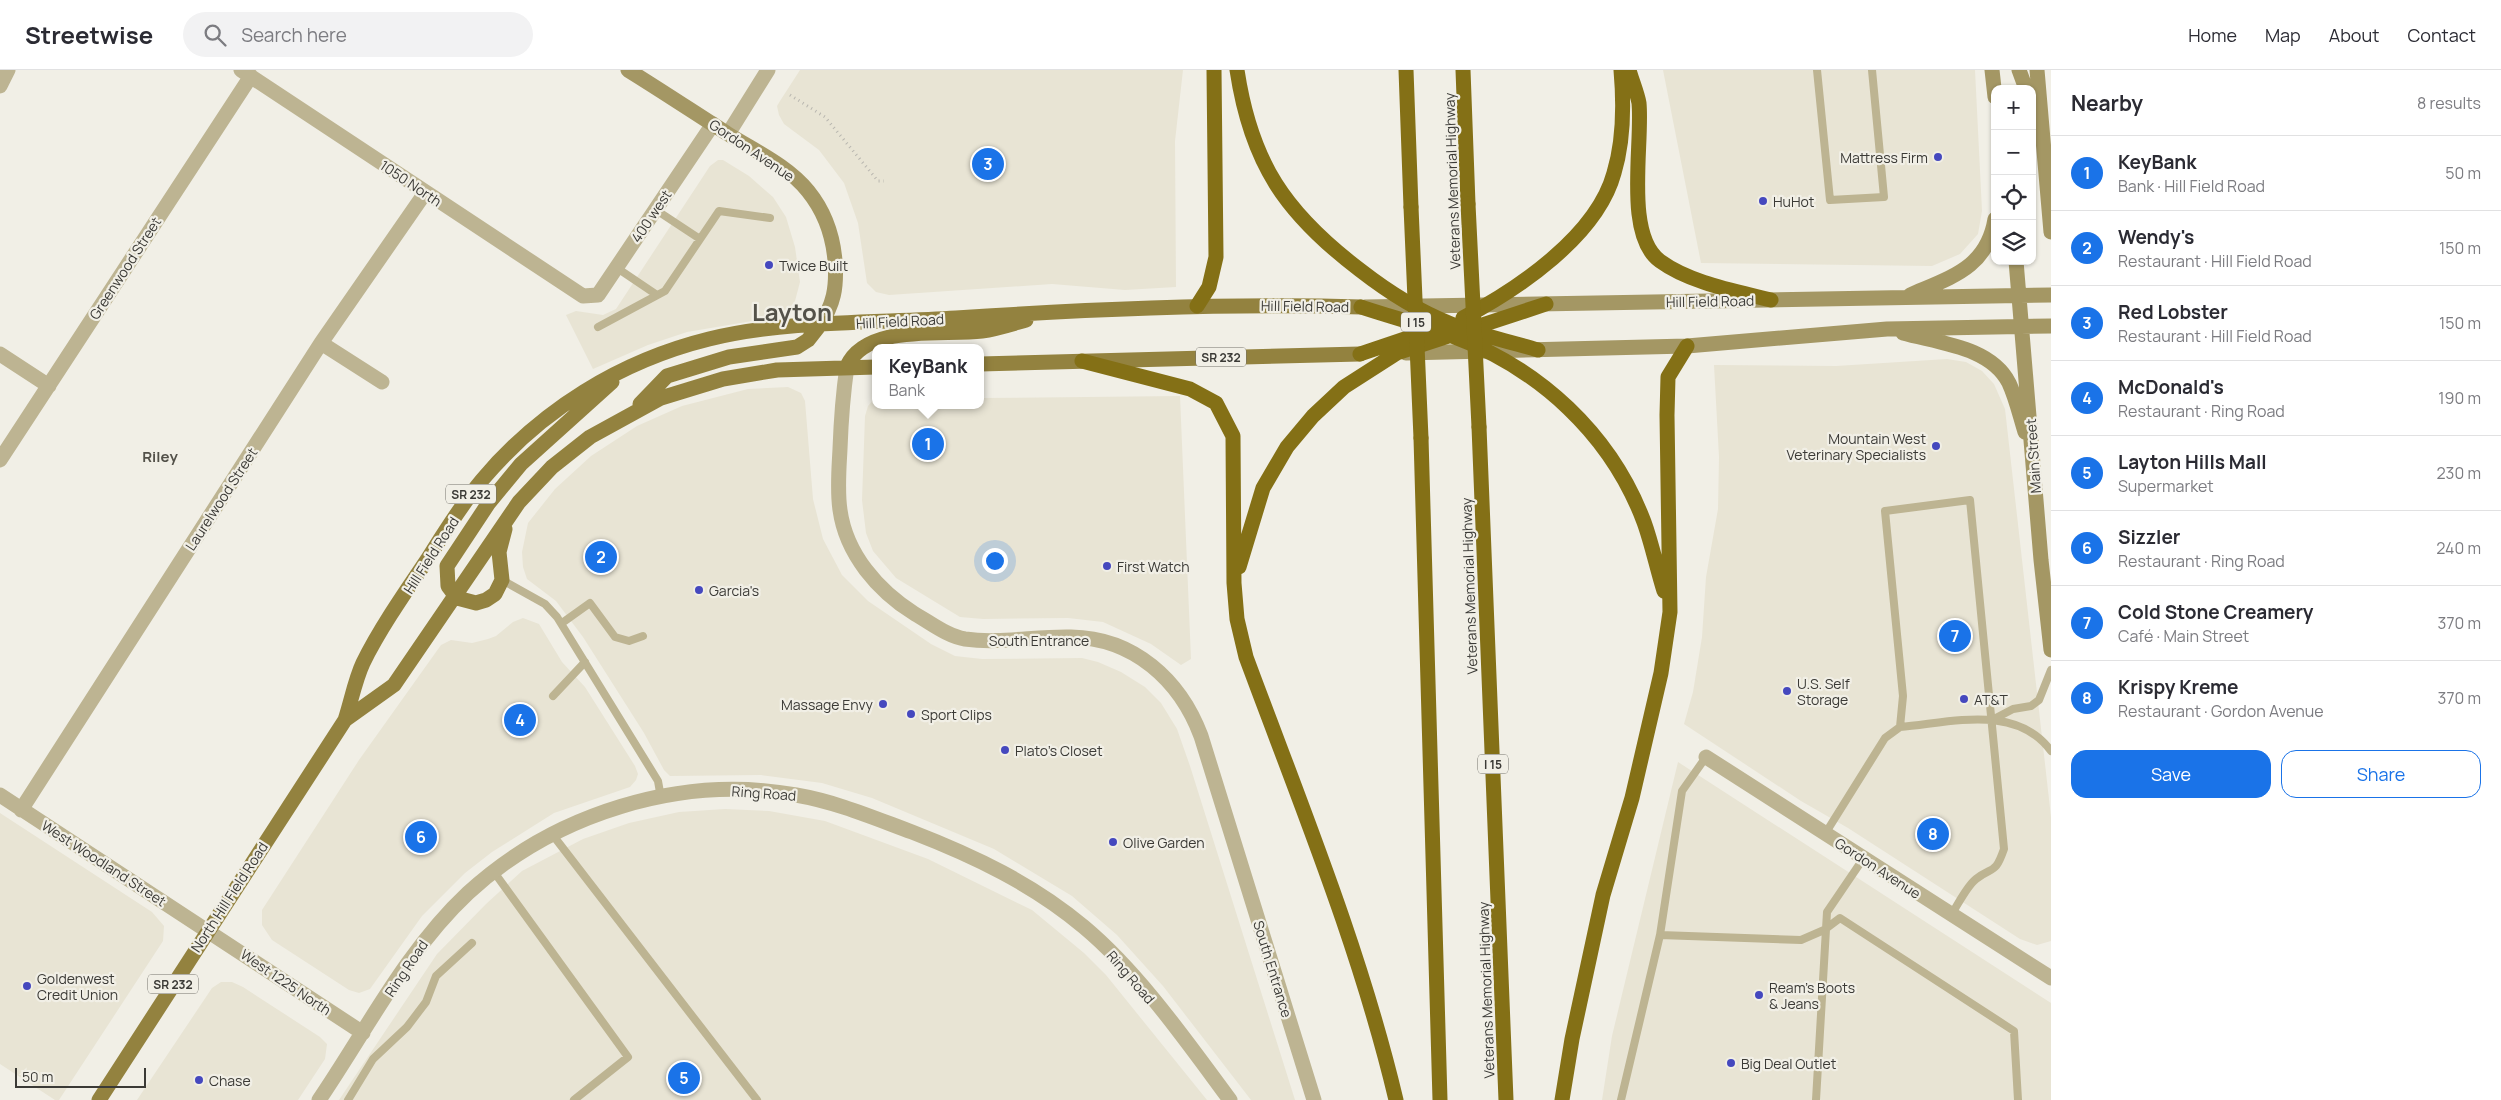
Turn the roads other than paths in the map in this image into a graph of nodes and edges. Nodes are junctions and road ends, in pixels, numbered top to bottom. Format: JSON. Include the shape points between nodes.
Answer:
{"nodes":[{"id":1,"x":8,"y":70,"type":"edge"},
{"id":2,"x":628,"y":70,"type":"edge"},
{"id":3,"x":768,"y":70,"type":"edge"},
{"id":4,"x":1214,"y":70,"type":"edge"},
{"id":5,"x":1238,"y":70,"type":"edge"},
{"id":6,"x":1406,"y":70,"type":"edge"},
{"id":7,"x":1463,"y":70,"type":"edge"},
{"id":8,"x":1621,"y":70,"type":"edge"},
{"id":9,"x":1629,"y":70,"type":"edge"},
{"id":10,"x":1817,"y":70,"type":"edge"},
{"id":11,"x":1872,"y":70,"type":"edge"},
{"id":12,"x":1992,"y":70,"type":"edge"},
{"id":13,"x":2019,"y":70,"type":"edge"},
{"id":14,"x":2036,"y":70,"type":"edge"},
{"id":15,"x":246,"y":73,"type":"edge"},
{"id":16,"x":1994,"y":85,"type":"edge"},
{"id":17,"x":2025,"y":85,"type":"edge"},
{"id":18,"x":0,"y":86,"type":"edge"},
{"id":19,"x":2036,"y":117,"type":"edge"},
{"id":20,"x":713,"y":124,"type":"junction"},
{"id":21,"x":2042,"y":133,"type":"junction"},
{"id":22,"x":728,"y":134,"type":"junction"},
{"id":23,"x":2048,"y":162,"type":"edge"},
{"id":24,"x":425,"y":193,"type":"junction"},
{"id":25,"x":656,"y":210,"type":"junction"},
{"id":26,"x":770,"y":218,"type":"dead end"},
{"id":27,"x":1995,"y":220,"type":"edge"},
{"id":28,"x":2051,"y":232,"type":"edge"},
{"id":29,"x":700,"y":239,"type":"junction"},
{"id":30,"x":2016,"y":265,"type":"edge"},
{"id":31,"x":616,"y":268,"type":"junction"},
{"id":32,"x":657,"y":295,"type":"junction"},
{"id":33,"x":2019,"y":295,"type":"junction"},
{"id":34,"x":2051,"y":295,"type":"edge"},
{"id":35,"x":583,"y":296,"type":"joint"},
{"id":36,"x":1902,"y":299,"type":"junction"},
{"id":37,"x":1772,"y":300,"type":"junction"},
{"id":38,"x":1546,"y":304,"type":"junction"},
{"id":39,"x":1197,"y":306,"type":"junction"},
{"id":40,"x":1414,"y":306,"type":"junction"},
{"id":41,"x":1485,"y":307,"type":"junction"},
{"id":42,"x":1362,"y":308,"type":"junction"},
{"id":43,"x":1059,"y":312,"type":"junction"},
{"id":44,"x":821,"y":323,"type":"junction"},
{"id":45,"x":598,"y":326,"type":"dead end"},
{"id":46,"x":2023,"y":326,"type":"junction"},
{"id":47,"x":2051,"y":326,"type":"edge"},
{"id":48,"x":1887,"y":328,"type":"junction"},
{"id":49,"x":1432,"y":330,"type":"junction"},
{"id":50,"x":1451,"y":330,"type":"junction"},
{"id":51,"x":1472,"y":330,"type":"junction"},
{"id":52,"x":321,"y":342,"type":"junction"},
{"id":53,"x":1687,"y":346,"type":"junction"},
{"id":54,"x":1538,"y":350,"type":"junction"},
{"id":55,"x":1488,"y":352,"type":"junction"},
{"id":56,"x":1397,"y":353,"type":"junction"},
{"id":57,"x":0,"y":354,"type":"edge"},
{"id":58,"x":1360,"y":354,"type":"junction"},
{"id":59,"x":1082,"y":361,"type":"junction"},
{"id":60,"x":984,"y":364,"type":"edge"},
{"id":61,"x":847,"y":366,"type":"junction"},
{"id":62,"x":872,"y":366,"type":"edge"},
{"id":63,"x":626,"y":368,"type":"junction"},
{"id":64,"x":382,"y":382,"type":"dead end"},
{"id":65,"x":49,"y":386,"type":"junction"},
{"id":66,"x":634,"y":411,"type":"junction"},
{"id":67,"x":2032,"y":452,"type":"junction"},
{"id":68,"x":0,"y":460,"type":"edge"},
{"id":69,"x":511,"y":512,"type":"junction"},
{"id":70,"x":2041,"y":560,"type":"junction"},
{"id":71,"x":502,"y":580,"type":"junction"},
{"id":72,"x":2051,"y":580,"type":"edge"},
{"id":73,"x":1234,"y":583,"type":"junction"},
{"id":74,"x":455,"y":596,"type":"junction"},
{"id":75,"x":1670,"y":612,"type":"junction"},
{"id":76,"x":562,"y":623,"type":"junction"},
{"id":77,"x":643,"y":636,"type":"dead end"},
{"id":78,"x":2051,"y":650,"type":"edge"},
{"id":79,"x":585,"y":662,"type":"junction"},
{"id":80,"x":2051,"y":670,"type":"edge"},
{"id":81,"x":553,"y":696,"type":"dead end"},
{"id":82,"x":1993,"y":719,"type":"junction"},
{"id":83,"x":345,"y":720,"type":"junction"},
{"id":84,"x":1900,"y":727,"type":"junction"},
{"id":85,"x":2051,"y":751,"type":"edge"},
{"id":86,"x":1706,"y":757,"type":"joint"},
{"id":87,"x":0,"y":796,"type":"edge"},
{"id":88,"x":661,"y":798,"type":"junction"},
{"id":89,"x":21,"y":810,"type":"junction"},
{"id":90,"x":552,"y":834,"type":"junction"},
{"id":91,"x":1826,"y":834,"type":"junction"},
{"id":92,"x":1863,"y":859,"type":"junction"},
{"id":93,"x":494,"y":872,"type":"junction"},
{"id":94,"x":1952,"y":916,"type":"junction"},
{"id":95,"x":208,"y":930,"type":"junction"},
{"id":96,"x":1824,"y":930,"type":"junction"},
{"id":97,"x":1660,"y":935,"type":"junction"},
{"id":98,"x":472,"y":943,"type":"dead end"},
{"id":99,"x":2051,"y":978,"type":"edge"},
{"id":100,"x":364,"y":1033,"type":"junction"},
{"id":101,"x":98,"y":1100,"type":"edge"},
{"id":102,"x":319,"y":1100,"type":"edge"},
{"id":103,"x":348,"y":1100,"type":"edge"},
{"id":104,"x":574,"y":1100,"type":"edge"},
{"id":105,"x":756,"y":1100,"type":"edge"},
{"id":106,"x":1230,"y":1100,"type":"edge"},
{"id":107,"x":1314,"y":1100,"type":"edge"},
{"id":108,"x":1396,"y":1100,"type":"edge"},
{"id":109,"x":1440,"y":1100,"type":"edge"},
{"id":110,"x":1506,"y":1100,"type":"edge"},
{"id":111,"x":1562,"y":1100,"type":"edge"},
{"id":112,"x":1621,"y":1100,"type":"edge"},
{"id":113,"x":1816,"y":1100,"type":"edge"},
{"id":114,"x":2018,"y":1100,"type":"edge"}],
"edges":[{"from":1,"to":18,"type":"street"},
{"from":2,"to":20,"type":"main road","name":"Gordon Avenue"},
{"from":3,"to":22,"type":"street"},
{"from":4,"to":39,"type":"highway","via":[[1216,257],[1209,287]]},
{"from":5,"to":40,"type":"highway","via":[[1242,105],[1252,136],[1268,172],[1291,207],[1330,247]]},
{"from":6,"to":109,"type":"highway","number":"I 15","bridge":true},
{"from":7,"to":110,"type":"highway","name":"Veterans Memorial Highway","number":"I 15","bridge":true},
{"from":8,"to":41,"type":"highway","via":[[1624,104],[1621,129],[1614,173],[1605,196],[1589,223],[1562,248]]},
{"from":9,"to":37,"type":"highway","via":[[1638,102],[1639,219],[1645,244],[1659,261],[1680,272],[1717,286]]},
{"from":10,"to":11,"type":"lane","via":[[1830,200],[1884,197]]},
{"from":12,"to":16,"type":"main road"},
{"from":13,"to":17,"type":"main road"},
{"from":14,"to":21,"type":"main road"},
{"from":15,"to":24,"type":"street","name":"1050 North"},
{"from":15,"to":65,"type":"street","name":"Greenwood Street"},
{"from":19,"to":21,"type":"main road"},
{"from":20,"to":22,"type":"main road","name":"Gordon Avenue"},
{"from":20,"to":25,"type":"street","name":"400 west"},
{"from":21,"to":23,"type":"main road"},
{"from":22,"to":44,"type":"main road","name":"Gordon Avenue","via":[[792,175],[810,193],[823,213],[833,244],[836,278],[835,296]]},
{"from":23,"to":28,"type":"main road"},
{"from":24,"to":35,"type":"street","name":"1050 North"},
{"from":24,"to":52,"type":"street","name":"Laurelwood Street"},
{"from":25,"to":29,"type":"lane"},
{"from":25,"to":31,"type":"street","name":"400 west"},
{"from":26,"to":29,"type":"lane","via":[[719,211]]},
{"from":27,"to":36,"type":"main road","via":[[1988,244],[1972,265]]},
{"from":29,"to":32,"type":"lane","via":[[664,291]]},
{"from":30,"to":33,"type":"main road","name":"Main Street"},
{"from":31,"to":32,"type":"lane"},
{"from":31,"to":35,"type":"street","name":"400 west","via":[[598,296]]},
{"from":32,"to":45,"type":"lane"},
{"from":33,"to":34,"type":"main road","name":"Hill Field Road","number":"SR 232"},
{"from":33,"to":36,"type":"main road","name":"Hill Field Road","number":"SR 232"},
{"from":33,"to":46,"type":"main road","name":"Main Street"},
{"from":36,"to":37,"type":"main road","name":"Hill Field Road","number":"SR 232"},
{"from":37,"to":38,"type":"main road","name":"Hill Field Road","number":"SR 232"},
{"from":38,"to":41,"type":"main road","name":"Hill Field Road","number":"SR 232"},
{"from":38,"to":51,"type":"highway"},
{"from":39,"to":42,"type":"main road","name":"Hill Field Road","number":"SR 232"},
{"from":39,"to":43,"type":"main road","name":"Hill Field Road","number":"SR 232"},
{"from":40,"to":41,"type":"main road","name":"Hill Field Road","number":"SR 232"},
{"from":40,"to":42,"type":"main road","name":"Hill Field Road","number":"SR 232"},
{"from":40,"to":50,"type":"highway"},
{"from":41,"to":50,"type":"highway"},
{"from":42,"to":49,"type":"highway"},
{"from":43,"to":44,"type":"main road","name":"Hill Field Road","number":"SR 232"},
{"from":43,"to":61,"type":"main road","via":[[983,331],[885,337],[860,350]]},
{"from":44,"to":63,"type":"main road","name":"Hill Field Road","number":"SR 232","via":[[710,339],[658,354]]},
{"from":44,"to":66,"type":"main road","via":[[808,340],[797,347],[728,357],[668,376]]},
{"from":46,"to":47,"type":"main road","number":"SR 232"},
{"from":46,"to":48,"type":"main road","number":"SR 232"},
{"from":46,"to":67,"type":"main road","name":"Main Street"},
{"from":48,"to":53,"type":"main road","number":"SR 232"},
{"from":48,"to":67,"type":"main road","via":[[1969,351],[1995,365],[2009,384]]},
{"from":49,"to":50,"type":"highway"},
{"from":49,"to":58,"type":"highway"},
{"from":50,"to":51,"type":"highway"},
{"from":50,"to":55,"type":"highway"},
{"from":50,"to":56,"type":"highway"},
{"from":51,"to":54,"type":"highway"},
{"from":52,"to":64,"type":"street"},
{"from":52,"to":89,"type":"street","name":"Laurelwood Street"},
{"from":53,"to":54,"type":"main road","number":"SR 232"},
{"from":53,"to":75,"type":"highway","via":[[1668,377]]},
{"from":54,"to":55,"type":"main road","number":"SR 232"},
{"from":55,"to":56,"type":"main road","number":"SR 232"},
{"from":55,"to":75,"type":"highway","via":[[1538,380],[1575,411],[1603,446],[1627,485],[1644,523]]},
{"from":56,"to":58,"type":"main road","number":"SR 232"},
{"from":56,"to":73,"type":"highway","via":[[1344,387],[1313,416],[1287,447],[1263,488]]},
{"from":57,"to":65,"type":"street"},
{"from":58,"to":59,"type":"main road","number":"SR 232"},
{"from":59,"to":60,"type":"main road","number":"SR 232"},
{"from":59,"to":73,"type":"highway","via":[[1190,389],[1216,402],[1233,436]]},
{"from":61,"to":62,"type":"main road","number":"SR 232"},
{"from":61,"to":66,"type":"main road","number":"SR 232","via":[[777,370],[723,379],[661,398]]},
{"from":61,"to":107,"type":"street","name":"South Entrance","via":[[841,422],[840,511],[851,543],[879,587],[932,624],[960,638],[1078,637],[1111,644],[1157,670],[1174,685],[1188,706],[1201,736]]},
{"from":63,"to":74,"type":"main road","via":[[532,453],[488,504],[447,566],[447,584]]},
{"from":63,"to":83,"type":"main road","name":"Hill Field Road","number":"SR 232","via":[[552,414],[515,445],[482,481],[417,575],[362,664]]},
{"from":65,"to":68,"type":"street","name":"Greenwood Street"},
{"from":66,"to":69,"type":"main road","number":"SR 232","via":[[590,437],[565,457],[534,485]]},
{"from":67,"to":70,"type":"main road","name":"Main Street"},
{"from":69,"to":71,"type":"main road","via":[[499,552]]},
{"from":69,"to":74,"type":"main road","number":"SR 232"},
{"from":70,"to":72,"type":"main road"},
{"from":70,"to":78,"type":"main road","name":"Main Street"},
{"from":71,"to":74,"type":"main road","via":[[495,594],[483,602],[468,603]]},
{"from":71,"to":76,"type":"lane","via":[[545,604]]},
{"from":73,"to":108,"type":"highway","via":[[1237,619],[1246,657],[1356,952]]},
{"from":74,"to":83,"type":"main road","number":"SR 232","via":[[394,685]]},
{"from":75,"to":111,"type":"highway","via":[[1661,673],[1632,798],[1603,895]]},
{"from":76,"to":77,"type":"lane","via":[[590,603],[615,637],[628,641]]},
{"from":76,"to":79,"type":"lane"},
{"from":79,"to":81,"type":"lane"},
{"from":79,"to":88,"type":"lane","via":[[658,781]]},
{"from":80,"to":82,"type":"lane","via":[[2039,700]]},
{"from":82,"to":84,"type":"lane"},
{"from":82,"to":84,"type":"lane","via":[[1970,500],[1885,511],[1903,696]]},
{"from":82,"to":85,"type":"lane","via":[[2024,728]]},
{"from":82,"to":94,"type":"lane","via":[[2004,849],[1999,864],[1975,880]]},
{"from":83,"to":95,"type":"main road","name":"North Hill Field Road","number":"SR 232"},
{"from":84,"to":91,"type":"lane","via":[[1885,738]]},
{"from":86,"to":91,"type":"street","name":"Gordon Avenue"},
{"from":86,"to":97,"type":"lane","via":[[1682,791]]},
{"from":87,"to":89,"type":"street","name":"West Woodland Street"},
{"from":88,"to":90,"type":"street","name":"Ring Road","via":[[596,814]]},
{"from":88,"to":106,"type":"street","name":"Ring Road","via":[[744,790],[793,794],[825,801],[935,841],[1012,877],[1057,906],[1118,959]]},
{"from":89,"to":95,"type":"street","name":"West Woodland Street"},
{"from":90,"to":93,"type":"street","name":"Ring Road"},
{"from":90,"to":105,"type":"lane"},
{"from":91,"to":92,"type":"street","name":"Gordon Avenue"},
{"from":92,"to":94,"type":"street","name":"Gordon Avenue"},
{"from":92,"to":96,"type":"lane","via":[[1827,912]]},
{"from":93,"to":100,"type":"street","name":"Ring Road","via":[[457,904],[424,941]]},
{"from":93,"to":104,"type":"lane","via":[[628,1057]]},
{"from":94,"to":99,"type":"street","name":"Gordon Avenue"},
{"from":95,"to":100,"type":"street","name":"West 1225 North"},
{"from":95,"to":101,"type":"main road","name":"North Hill Field Road","number":"SR 232"},
{"from":96,"to":97,"type":"lane","via":[[1801,940]]},
{"from":96,"to":113,"type":"lane"},
{"from":96,"to":114,"type":"lane","via":[[1840,918],[2014,1031]]},
{"from":97,"to":112,"type":"lane"},
{"from":98,"to":103,"type":"lane","via":[[436,976],[426,1002],[407,1027],[373,1060]]},
{"from":100,"to":102,"type":"street","name":"Ring Road"}]}
